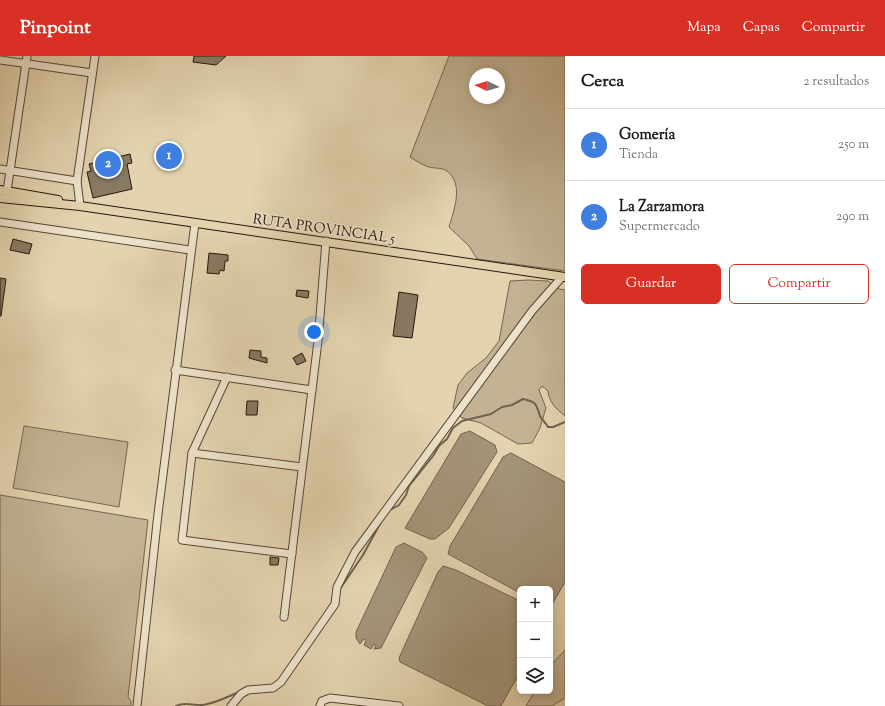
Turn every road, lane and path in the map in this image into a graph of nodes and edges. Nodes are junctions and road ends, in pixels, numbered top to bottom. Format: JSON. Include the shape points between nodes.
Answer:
{"nodes":[{"id":1,"x":94,"y":56,"type":"edge"},
{"id":2,"x":0,"y":60,"type":"edge"},
{"id":3,"x":26,"y":60,"type":"edge"},
{"id":4,"x":92,"y":73,"type":"junction"},
{"id":5,"x":0,"y":169,"type":"edge"},
{"id":6,"x":10,"y":171,"type":"junction"},
{"id":7,"x":77,"y":181,"type":"junction"},
{"id":8,"x":4,"y":190,"type":"edge"},
{"id":9,"x":0,"y":198,"type":"edge"},
{"id":10,"x":80,"y":206,"type":"junction"},
{"id":11,"x":0,"y":222,"type":"edge"},
{"id":12,"x":195,"y":223,"type":"junction"},
{"id":13,"x":328,"y":242,"type":"junction"},
{"id":14,"x":190,"y":250,"type":"junction"},
{"id":15,"x":564,"y":277,"type":"edge"},
{"id":16,"x":175,"y":370,"type":"junction"},
{"id":17,"x":227,"y":378,"type":"junction"},
{"id":18,"x":312,"y":390,"type":"junction"},
{"id":19,"x":192,"y":452,"type":"junction"},
{"id":20,"x":302,"y":467,"type":"junction"},
{"id":21,"x":292,"y":554,"type":"junction"},
{"id":22,"x":284,"y":617,"type":"dead end"},
{"id":23,"x":137,"y":706,"type":"edge"},
{"id":24,"x":231,"y":706,"type":"edge"},
{"id":25,"x":320,"y":706,"type":"edge"},
{"id":26,"x":399,"y":706,"type":"edge"}],
"edges":[{"from":1,"to":4,"type":"street"},
{"from":2,"to":3,"type":"street"},
{"from":3,"to":4,"type":"street"},
{"from":3,"to":6,"type":"street"},
{"from":4,"to":7,"type":"street"},
{"from":5,"to":6,"type":"street"},
{"from":6,"to":7,"type":"street"},
{"from":6,"to":8,"type":"street"},
{"from":7,"to":10,"type":"street"},
{"from":8,"to":10,"type":"main road"},
{"from":9,"to":10,"type":"main road"},
{"from":10,"to":12,"type":"main road","name":"RUTA PROVINCIAL 5"},
{"from":11,"to":14,"type":"street"},
{"from":12,"to":13,"type":"main road","name":"RUTA PROVINCIAL 5"},
{"from":12,"to":14,"type":"street"},
{"from":13,"to":15,"type":"main road","name":"RUTA PROVINCIAL 5"},
{"from":13,"to":18,"type":"street"},
{"from":14,"to":16,"type":"street"},
{"from":15,"to":24,"type":"street","via":[[532,311],[355,552],[337,587],[335,604],[281,682],[273,688],[248,690]]},
{"from":16,"to":17,"type":"street"},
{"from":16,"to":23,"type":"street"},
{"from":17,"to":18,"type":"street"},
{"from":17,"to":19,"type":"street"},
{"from":18,"to":20,"type":"street"},
{"from":19,"to":20,"type":"street"},
{"from":19,"to":21,"type":"street","via":[[182,540]]},
{"from":20,"to":21,"type":"street"},
{"from":21,"to":22,"type":"street"},
{"from":25,"to":26,"type":"street","via":[[322,701],[330,698]]}]}
